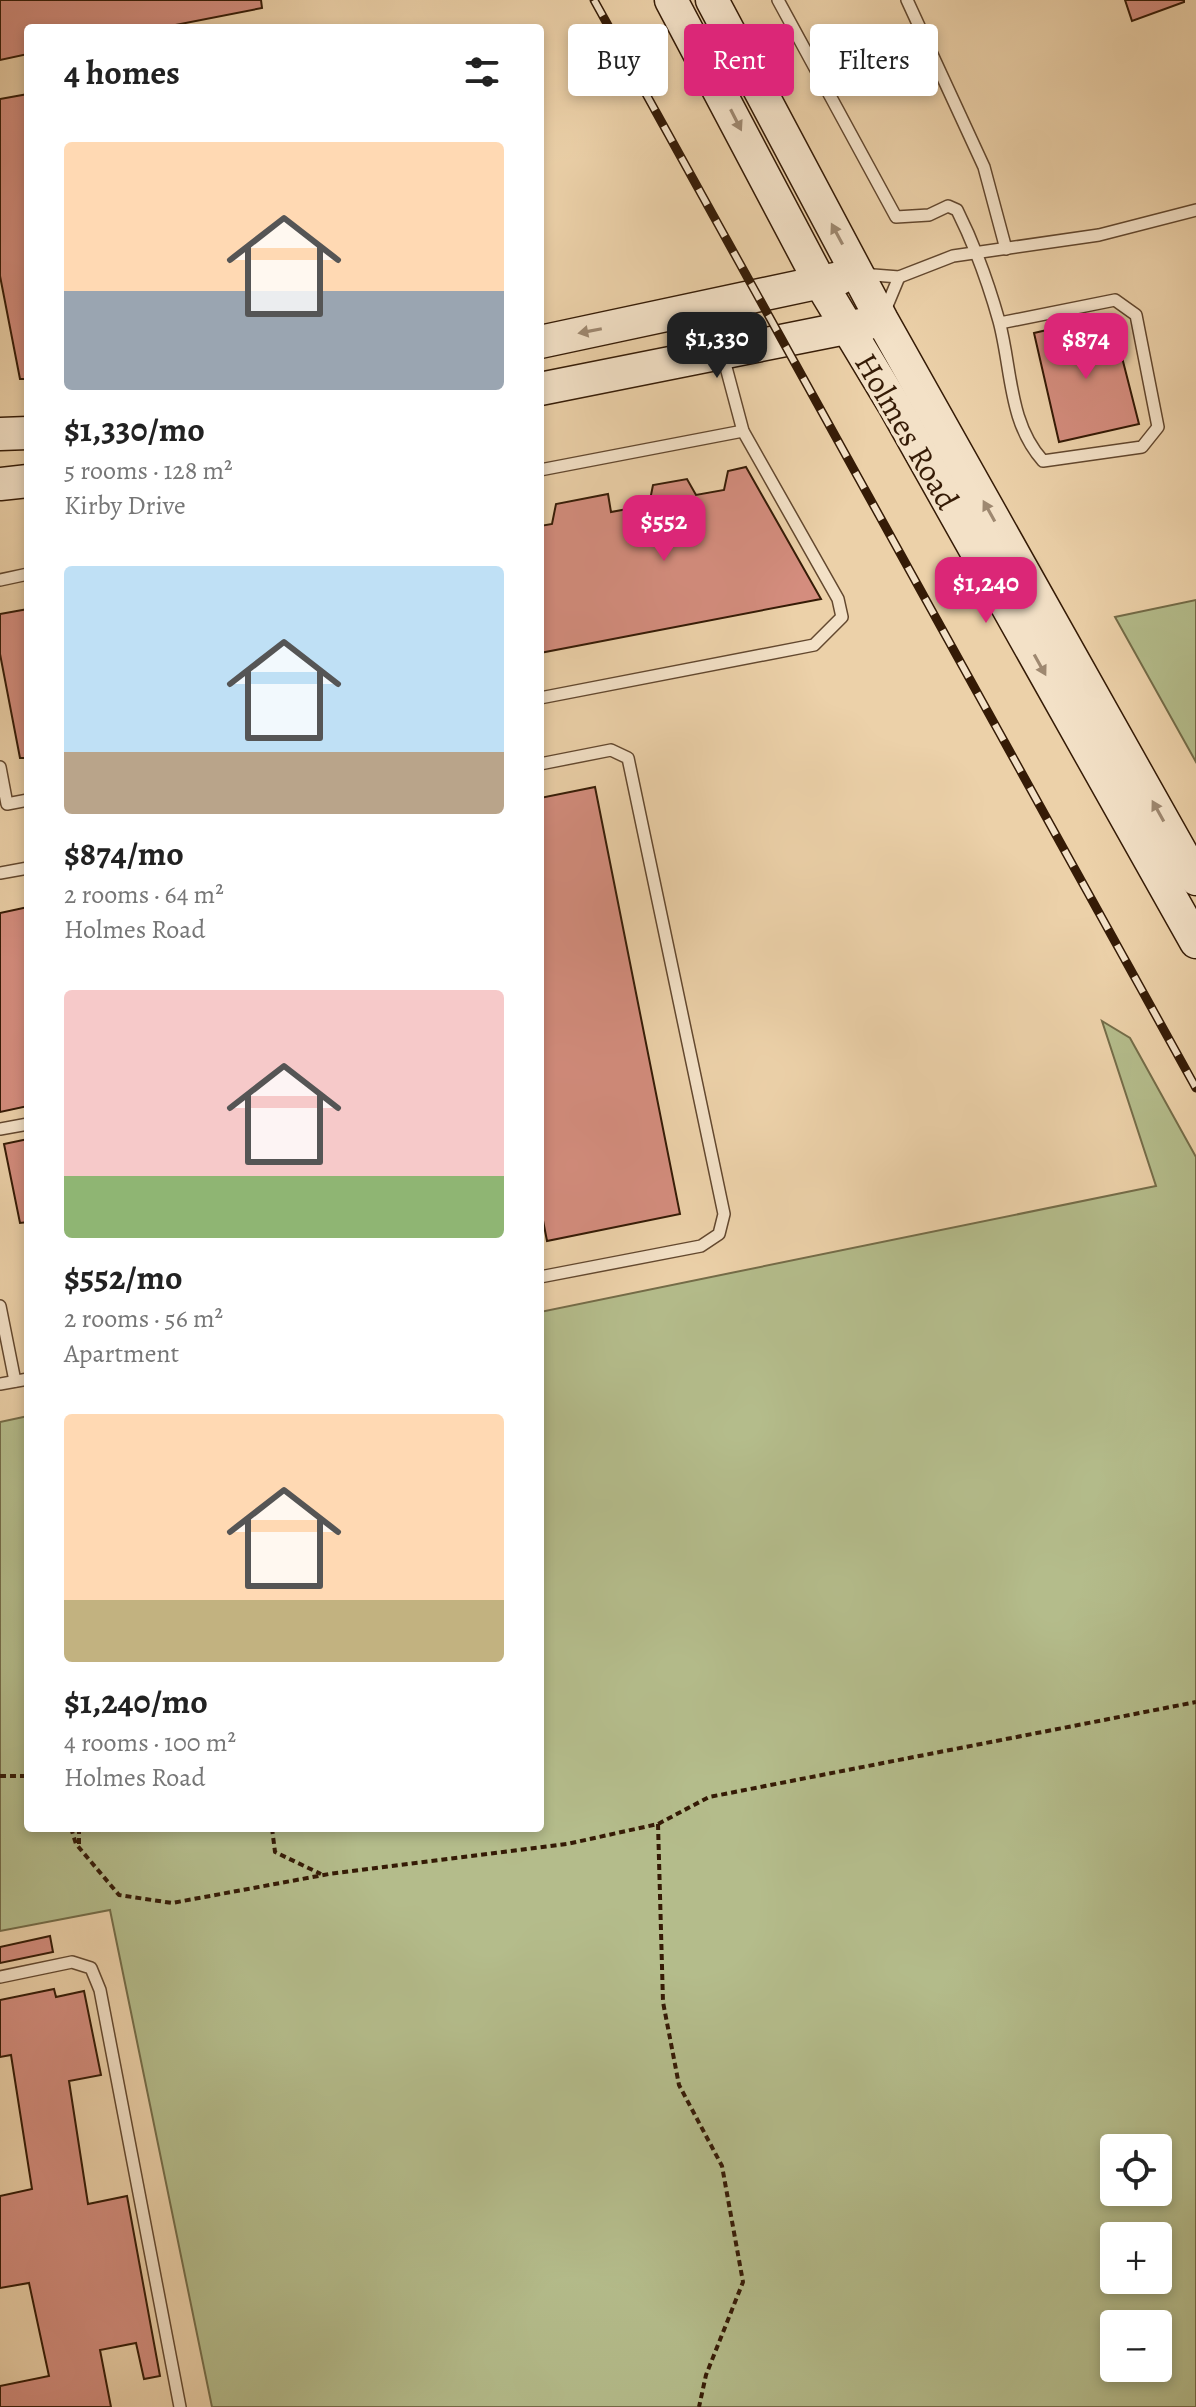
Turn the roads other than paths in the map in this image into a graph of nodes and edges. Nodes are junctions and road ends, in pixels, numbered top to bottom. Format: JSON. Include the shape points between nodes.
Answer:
{"nodes":[{"id":1,"x":671,"y":0,"type":"edge"},
{"id":2,"x":712,"y":0,"type":"edge"},
{"id":3,"x":778,"y":0,"type":"edge"},
{"id":4,"x":907,"y":0,"type":"edge"},
{"id":5,"x":1196,"y":210,"type":"edge"},
{"id":6,"x":1006,"y":249,"type":"junction"},
{"id":7,"x":978,"y":253,"type":"junction"},
{"id":8,"x":858,"y":274,"type":"junction"},
{"id":9,"x":899,"y":277,"type":"junction"},
{"id":10,"x":820,"y":282,"type":"junction"},
{"id":11,"x":882,"y":320,"type":"junction"},
{"id":12,"x":1000,"y":323,"type":"junction"},
{"id":13,"x":846,"y":329,"type":"junction"},
{"id":14,"x":544,"y":341,"type":"edge"},
{"id":15,"x":722,"y":351,"type":"junction"},
{"id":16,"x":544,"y":388,"type":"edge"},
{"id":17,"x":743,"y":431,"type":"junction"},
{"id":18,"x":24,"y":433,"type":"edge"},
{"id":19,"x":0,"y":434,"type":"edge"},
{"id":20,"x":544,"y":469,"type":"edge"},
{"id":21,"x":24,"y":481,"type":"edge"},
{"id":22,"x":0,"y":484,"type":"edge"},
{"id":23,"x":24,"y":575,"type":"edge"},
{"id":24,"x":0,"y":580,"type":"edge"},
{"id":25,"x":544,"y":697,"type":"edge"},
{"id":26,"x":544,"y":763,"type":"edge"},
{"id":27,"x":0,"y":767,"type":"edge"},
{"id":28,"x":24,"y":801,"type":"edge"},
{"id":29,"x":24,"y":869,"type":"edge"},
{"id":30,"x":0,"y":873,"type":"edge"},
{"id":31,"x":1196,"y":879,"type":"edge"},
{"id":32,"x":1196,"y":942,"type":"edge"},
{"id":33,"x":24,"y":1125,"type":"edge"},
{"id":34,"x":0,"y":1129,"type":"edge"},
{"id":35,"x":544,"y":1276,"type":"edge"},
{"id":36,"x":0,"y":1306,"type":"edge"},
{"id":37,"x":24,"y":1380,"type":"edge"},
{"id":38,"x":15,"y":1381,"type":"junction"},
{"id":39,"x":0,"y":1384,"type":"edge"},
{"id":40,"x":0,"y":1977,"type":"edge"},
{"id":41,"x":180,"y":2407,"type":"edge"}],
"edges":[{"from":1,"to":10,"type":"main road","name":"Holmes Road","one_way":true},
{"from":8,"to":2,"type":"main road","name":"Holmes Road","one_way":true},
{"from":3,"to":7,"type":"lane","via":[[896,217],[929,215],[948,206],[957,210]]},
{"from":4,"to":6,"type":"lane","via":[[984,167]]},
{"from":5,"to":6,"type":"lane","via":[[1099,235]]},
{"from":6,"to":7,"type":"lane"},
{"from":7,"to":9,"type":"lane","via":[[953,256]]},
{"from":7,"to":12,"type":"lane"},
{"from":8,"to":9,"type":"lane"},
{"from":8,"to":10,"type":"main road"},
{"from":8,"to":11,"type":"main road","name":"Holmes Road"},
{"from":9,"to":11,"type":"lane"},
{"from":10,"to":13,"type":"main road","name":"Holmes Road"},
{"from":10,"to":14,"type":"main road","one_way":true},
{"from":11,"to":13,"type":"main road"},
{"from":31,"to":11,"type":"main road","name":"Holmes Road","one_way":true},
{"from":12,"to":12,"type":"lane","via":[[1027,442],[1043,461],[1142,447],[1158,427],[1136,315],[1115,300]]},
{"from":13,"to":15,"type":"main road"},
{"from":13,"to":32,"type":"main road","name":"Holmes Road","one_way":true,"via":[[894,405]]},
{"from":15,"to":16,"type":"main road"},
{"from":15,"to":17,"type":"lane"},
{"from":17,"to":20,"type":"lane"},
{"from":17,"to":25,"type":"lane","via":[[838,599],[842,617],[814,645]]},
{"from":18,"to":19,"type":"main road"},
{"from":21,"to":22,"type":"main road"},
{"from":23,"to":24,"type":"lane"},
{"from":26,"to":35,"type":"lane","via":[[611,750],[628,758],[724,1214],[719,1234],[701,1246]]},
{"from":27,"to":28,"type":"lane","via":[[7,804]]},
{"from":29,"to":30,"type":"lane"},
{"from":33,"to":34,"type":"lane"},
{"from":36,"to":38,"type":"lane"},
{"from":37,"to":38,"type":"lane"},
{"from":38,"to":39,"type":"lane"},
{"from":40,"to":41,"type":"lane","via":[[72,1962],[91,1968],[100,1990]]}]}
